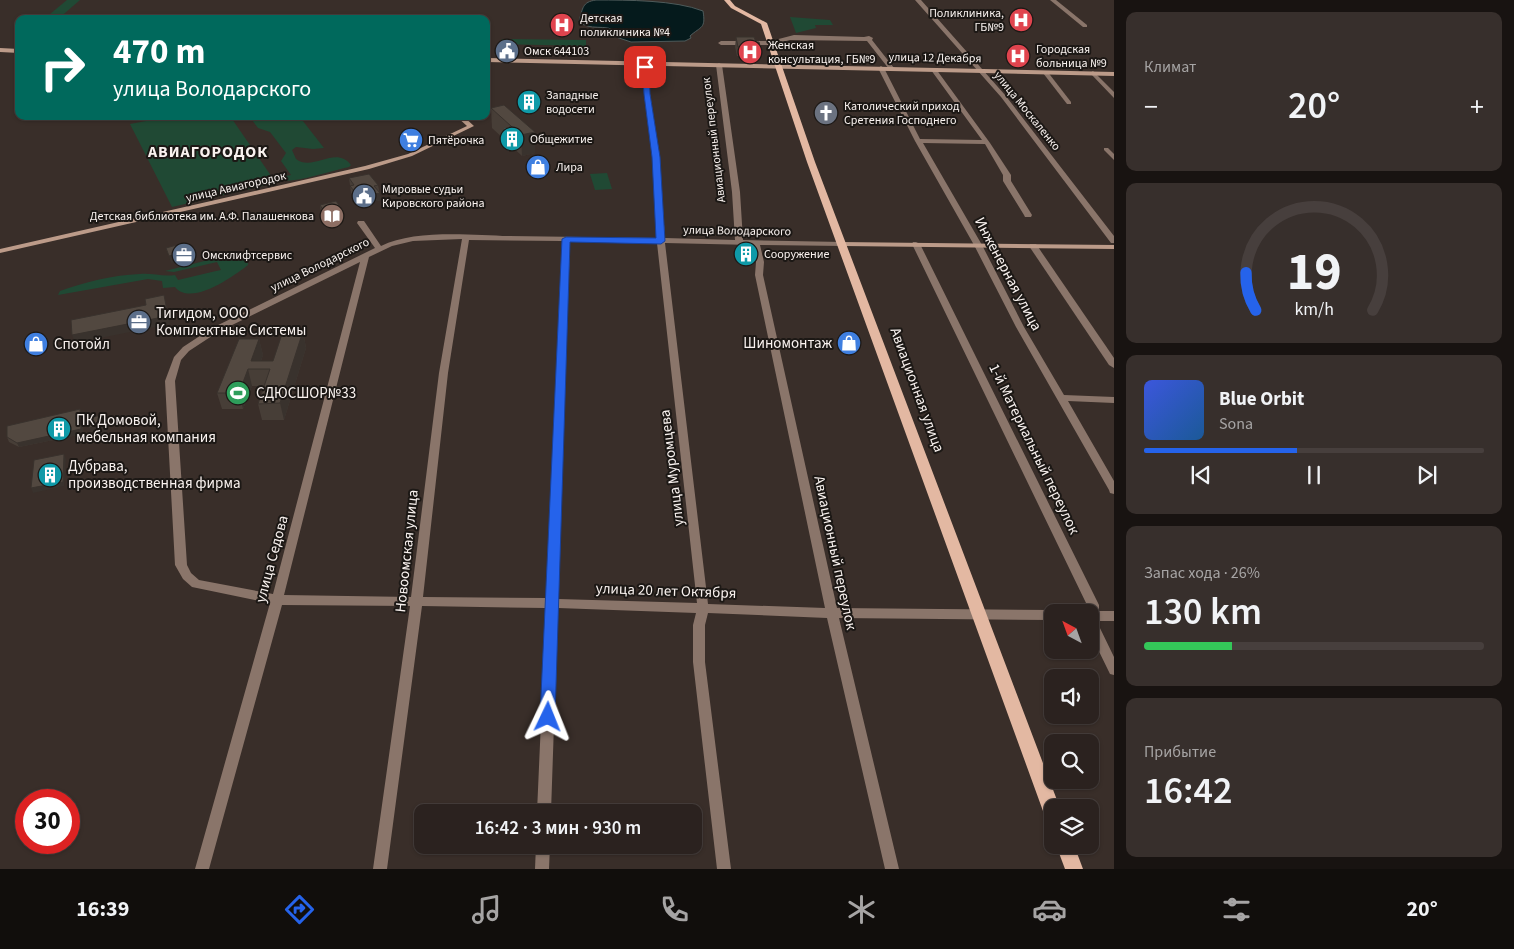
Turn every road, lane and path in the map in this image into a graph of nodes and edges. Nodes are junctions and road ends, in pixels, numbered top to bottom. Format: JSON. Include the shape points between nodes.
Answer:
{"nodes":[{"id":1,"x":727,"y":0,"type":"edge"},
{"id":2,"x":918,"y":0,"type":"edge"},
{"id":3,"x":1053,"y":0,"type":"edge"},
{"id":4,"x":1084,"y":26,"type":"dead end"},
{"id":5,"x":721,"y":42,"type":"dead end"},
{"id":6,"x":771,"y":43,"type":"junction"},
{"id":7,"x":0,"y":50,"type":"edge"},
{"id":8,"x":8,"y":51,"type":"junction"},
{"id":9,"x":15,"y":51,"type":"edge"},
{"id":10,"x":0,"y":58,"type":"edge"},
{"id":11,"x":490,"y":60,"type":"edge"},
{"id":12,"x":645,"y":63,"type":"junction"},
{"id":13,"x":719,"y":65,"type":"junction"},
{"id":14,"x":778,"y":66,"type":"junction"},
{"id":15,"x":881,"y":68,"type":"junction"},
{"id":16,"x":891,"y":68,"type":"junction"},
{"id":17,"x":934,"y":70,"type":"junction"},
{"id":18,"x":980,"y":70,"type":"junction"},
{"id":19,"x":1045,"y":72,"type":"junction"},
{"id":20,"x":1092,"y":73,"type":"junction"},
{"id":21,"x":1114,"y":74,"type":"edge"},
{"id":22,"x":1114,"y":96,"type":"edge"},
{"id":23,"x":1069,"y":103,"type":"dead end"},
{"id":24,"x":464,"y":120,"type":"edge"},
{"id":25,"x":918,"y":141,"type":"junction"},
{"id":26,"x":984,"y":142,"type":"junction"},
{"id":27,"x":1106,"y":149,"type":"dead end"},
{"id":28,"x":1114,"y":158,"type":"edge"},
{"id":29,"x":1028,"y":215,"type":"dead end"},
{"id":30,"x":361,"y":222,"type":"dead end"},
{"id":31,"x":466,"y":237,"type":"junction"},
{"id":32,"x":566,"y":239,"type":"junction"},
{"id":33,"x":661,"y":241,"type":"junction"},
{"id":34,"x":1114,"y":241,"type":"edge"},
{"id":35,"x":739,"y":242,"type":"junction"},
{"id":36,"x":756,"y":242,"type":"junction"},
{"id":37,"x":843,"y":244,"type":"junction"},
{"id":38,"x":916,"y":244,"type":"junction"},
{"id":39,"x":978,"y":245,"type":"junction"},
{"id":40,"x":1033,"y":246,"type":"junction"},
{"id":41,"x":1114,"y":247,"type":"edge"},
{"id":42,"x":380,"y":249,"type":"junction"},
{"id":43,"x":0,"y":251,"type":"edge"},
{"id":44,"x":366,"y":255,"type":"junction"},
{"id":45,"x":1114,"y":365,"type":"edge"},
{"id":46,"x":1061,"y":398,"type":"junction"},
{"id":47,"x":1114,"y":400,"type":"edge"},
{"id":48,"x":1114,"y":490,"type":"edge"},
{"id":49,"x":277,"y":600,"type":"junction"},
{"id":50,"x":417,"y":601,"type":"junction"},
{"id":51,"x":551,"y":603,"type":"junction"},
{"id":52,"x":1093,"y":604,"type":"edge"},
{"id":53,"x":703,"y":608,"type":"junction"},
{"id":54,"x":832,"y":613,"type":"junction"},
{"id":55,"x":980,"y":614,"type":"junction"},
{"id":56,"x":1044,"y":615,"type":"edge"},
{"id":57,"x":1099,"y":616,"type":"edge"},
{"id":58,"x":1114,"y":616,"type":"edge"},
{"id":59,"x":1099,"y":639,"type":"edge"},
{"id":60,"x":1114,"y":670,"type":"edge"},
{"id":61,"x":1048,"y":799,"type":"edge"},
{"id":62,"x":544,"y":804,"type":"edge"},
{"id":63,"x":543,"y":854,"type":"edge"},
{"id":64,"x":1068,"y":854,"type":"edge"},
{"id":65,"x":202,"y":869,"type":"edge"},
{"id":66,"x":380,"y":869,"type":"edge"},
{"id":67,"x":542,"y":869,"type":"edge"},
{"id":68,"x":724,"y":869,"type":"edge"},
{"id":69,"x":892,"y":869,"type":"edge"},
{"id":70,"x":1074,"y":869,"type":"edge"}],
"edges":[{"from":1,"to":6,"type":"main road","name":"Авиационная улица","via":[[762,21]]},
{"from":2,"to":18,"type":"street","name":"улица Москаленко"},
{"from":3,"to":4,"type":"street"},
{"from":5,"to":6,"type":"street"},
{"from":6,"to":14,"type":"main road","name":"Авиационная улица"},
{"from":6,"to":16,"type":"street","via":[[791,38],[869,38]]},
{"from":7,"to":8,"type":"main road"},
{"from":8,"to":9,"type":"main road"},
{"from":8,"to":10,"type":"main road"},
{"from":11,"to":12,"type":"main road","name":"улица 12 Декабря"},
{"from":12,"to":13,"type":"main road","name":"улица 12 Декабря"},
{"from":12,"to":33,"type":"street","name":"улица Муромцева","via":[[656,157]]},
{"from":13,"to":14,"type":"main road","name":"улица 12 Декабря"},
{"from":13,"to":35,"type":"street","name":"Авиационный переулок","via":[[736,192]]},
{"from":14,"to":15,"type":"main road","name":"улица 12 Декабря"},
{"from":14,"to":37,"type":"main road","name":"Авиационная улица"},
{"from":15,"to":16,"type":"main road","name":"улица 12 Декабря"},
{"from":15,"to":25,"type":"street","name":"Инженерная улица"},
{"from":16,"to":17,"type":"main road","name":"улица 12 Декабря"},
{"from":17,"to":18,"type":"main road","name":"улица 12 Декабря"},
{"from":17,"to":26,"type":"street"},
{"from":18,"to":19,"type":"main road","name":"улица 12 Декабря"},
{"from":18,"to":34,"type":"street","name":"улица Москаленко"},
{"from":19,"to":20,"type":"main road","name":"улица 12 Декабря"},
{"from":19,"to":23,"type":"street"},
{"from":20,"to":21,"type":"main road","name":"улица 12 Декабря"},
{"from":20,"to":22,"type":"street"},
{"from":24,"to":43,"type":"main road","name":"улица Авиагородок","via":[[471,126],[410,155],[367,168]]},
{"from":25,"to":26,"type":"street"},
{"from":25,"to":39,"type":"street","name":"Инженерная улица"},
{"from":26,"to":29,"type":"street","via":[[1007,175]]},
{"from":27,"to":28,"type":"street"},
{"from":30,"to":42,"type":"street"},
{"from":31,"to":32,"type":"street","name":"улица Володарского"},
{"from":31,"to":42,"type":"street","name":"улица Володарского","via":[[413,239]]},
{"from":31,"to":50,"type":"street","name":"Новоомская улица","via":[[430,468]]},
{"from":32,"to":33,"type":"street","name":"улица Володарского"},
{"from":32,"to":51,"type":"street"},
{"from":33,"to":35,"type":"street","name":"улица Володарского"},
{"from":33,"to":53,"type":"street","name":"улица Муромцева"},
{"from":35,"to":36,"type":"street","name":"улица Володарского"},
{"from":36,"to":37,"type":"street","name":"улица Володарского"},
{"from":36,"to":54,"type":"street","name":"Авиационный переулок","via":[[760,262],[758,275]]},
{"from":37,"to":38,"type":"main road","name":"улица Володарского"},
{"from":37,"to":55,"type":"main road","name":"Авиационная улица"},
{"from":38,"to":39,"type":"main road","name":"улица Володарского"},
{"from":38,"to":52,"type":"street","name":"1-й Материальный переулок"},
{"from":39,"to":40,"type":"main road","name":"улица Володарского"},
{"from":39,"to":46,"type":"street","name":"Инженерная улица"},
{"from":40,"to":41,"type":"main road","name":"улица Володарского"},
{"from":40,"to":45,"type":"street"},
{"from":42,"to":44,"type":"street","name":"улица Володарского"},
{"from":44,"to":49,"type":"street","name":"улица Седова"},
{"from":44,"to":49,"type":"street","name":"улица Володарского","via":[[203,336],[177,359],[170,381],[181,565],[196,584]]},
{"from":46,"to":47,"type":"street"},
{"from":46,"to":48,"type":"street","name":"Инженерная улица"},
{"from":49,"to":50,"type":"street","name":"улица 20 лет Октября"},
{"from":49,"to":65,"type":"street","name":"улица Седова"},
{"from":50,"to":51,"type":"street","name":"улица 20 лет Октября"},
{"from":50,"to":66,"type":"street","name":"Новоомская улица"},
{"from":51,"to":53,"type":"street","name":"улица 20 лет Октября"},
{"from":51,"to":62,"type":"street"},
{"from":53,"to":54,"type":"street","name":"улица 20 лет Октября"},
{"from":53,"to":68,"type":"street","name":"улица Муромцева","via":[[698,625],[699,662]]},
{"from":54,"to":55,"type":"street","name":"улица 20 лет Октября"},
{"from":54,"to":69,"type":"street","name":"Авиационный переулок"},
{"from":55,"to":56,"type":"street","name":"улица 20 лет Октября"},
{"from":55,"to":61,"type":"main road","name":"Авиационная улица"},
{"from":57,"to":58,"type":"street"},
{"from":59,"to":60,"type":"street","name":"1-й Материальный переулок"},
{"from":63,"to":67,"type":"street"},
{"from":64,"to":70,"type":"main road"}]}
